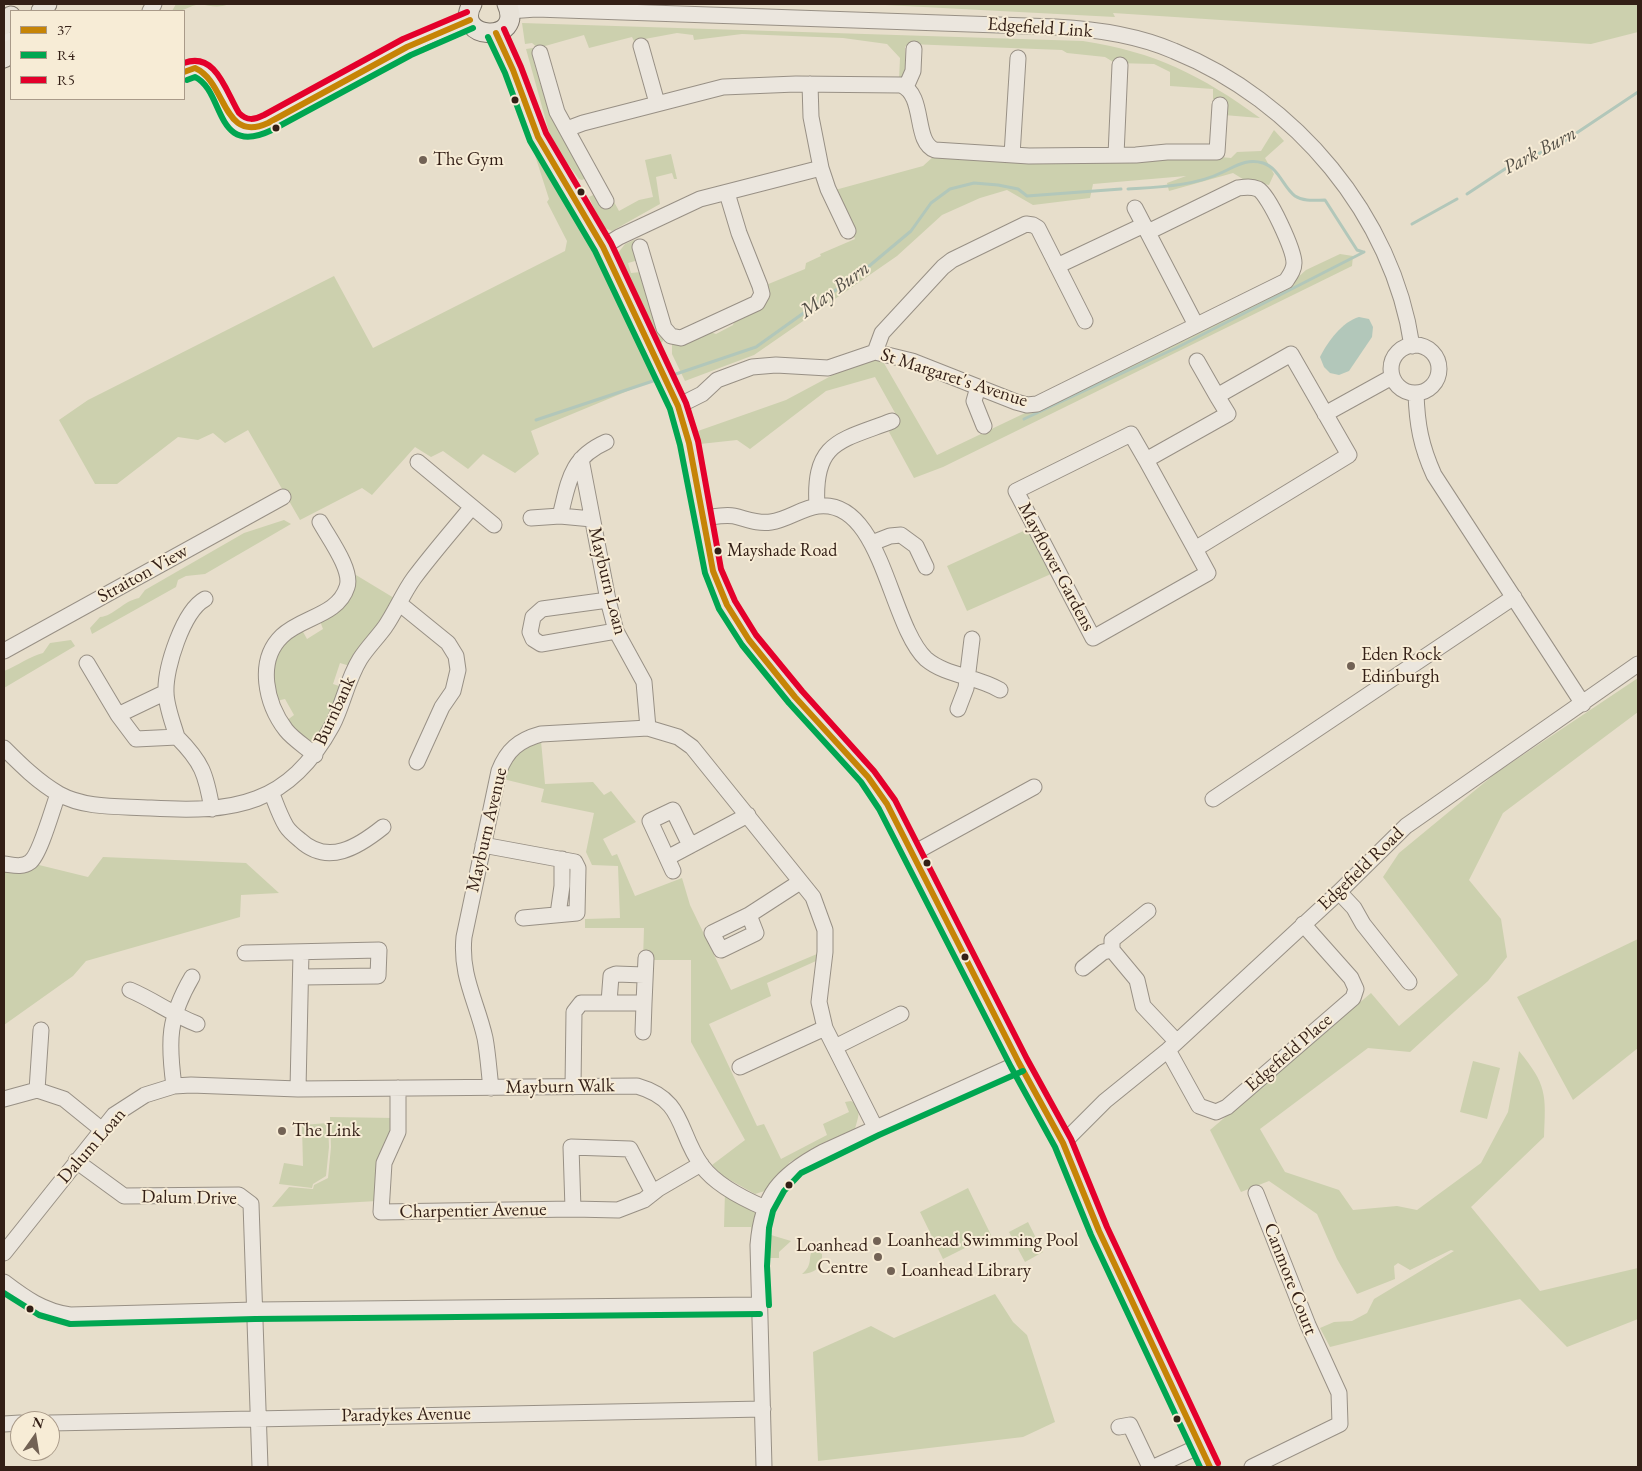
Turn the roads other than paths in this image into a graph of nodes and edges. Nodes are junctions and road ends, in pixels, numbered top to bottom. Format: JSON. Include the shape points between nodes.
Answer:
{"nodes":[{"id":1,"x":508,"y":7,"type":"edge"},
{"id":2,"x":471,"y":12,"type":"edge"},
{"id":3,"x":496,"y":33,"type":"junction"},
{"id":4,"x":4,"y":37,"type":"edge"},
{"id":5,"x":641,"y":46,"type":"dead end"},
{"id":6,"x":914,"y":49,"type":"dead end"},
{"id":7,"x":540,"y":53,"type":"dead end"},
{"id":8,"x":4,"y":58,"type":"edge"},
{"id":9,"x":1018,"y":58,"type":"dead end"},
{"id":10,"x":1120,"y":65,"type":"dead end"},
{"id":11,"x":185,"y":72,"type":"edge"},
{"id":12,"x":810,"y":84,"type":"junction"},
{"id":13,"x":906,"y":88,"type":"junction"},
{"id":14,"x":656,"y":103,"type":"junction"},
{"id":15,"x":1220,"y":105,"type":"dead end"},
{"id":16,"x":567,"y":129,"type":"junction"},
{"id":17,"x":1116,"y":155,"type":"junction"},
{"id":18,"x":1012,"y":156,"type":"junction"},
{"id":19,"x":821,"y":168,"type":"junction"},
{"id":20,"x":727,"y":192,"type":"junction"},
{"id":21,"x":606,"y":201,"type":"dead end"},
{"id":22,"x":1135,"y":208,"type":"dead end"},
{"id":23,"x":1146,"y":228,"type":"junction"},
{"id":24,"x":848,"y":232,"type":"dead end"},
{"id":25,"x":603,"y":248,"type":"junction"},
{"id":26,"x":640,"y":248,"type":"dead end"},
{"id":27,"x":1057,"y":266,"type":"junction"},
{"id":28,"x":1085,"y":321,"type":"dead end"},
{"id":29,"x":1196,"y":325,"type":"junction"},
{"id":30,"x":1412,"y":346,"type":"junction"},
{"id":31,"x":875,"y":352,"type":"junction"},
{"id":32,"x":1198,"y":361,"type":"dead end"},
{"id":33,"x":1392,"y":377,"type":"junction"},
{"id":34,"x":978,"y":387,"type":"junction"},
{"id":35,"x":1416,"y":393,"type":"junction"},
{"id":36,"x":1217,"y":396,"type":"junction"},
{"id":37,"x":1315,"y":396,"type":"junction"},
{"id":38,"x":1344,"y":404,"type":"junction"},
{"id":39,"x":678,"y":406,"type":"junction"},
{"id":40,"x":1325,"y":414,"type":"junction"},
{"id":41,"x":887,"y":426,"type":"dead end"},
{"id":42,"x":984,"y":426,"type":"dead end"},
{"id":43,"x":606,"y":442,"type":"dead end"},
{"id":44,"x":581,"y":459,"type":"junction"},
{"id":45,"x":1146,"y":460,"type":"junction"},
{"id":46,"x":418,"y":462,"type":"dead end"},
{"id":47,"x":283,"y":497,"type":"dead end"},
{"id":48,"x":817,"y":506,"type":"junction"},
{"id":49,"x":471,"y":508,"type":"junction"},
{"id":50,"x":560,"y":516,"type":"junction"},
{"id":51,"x":531,"y":518,"type":"dead end"},
{"id":52,"x":592,"y":518,"type":"junction"},
{"id":53,"x":704,"y":518,"type":"junction"},
{"id":54,"x":320,"y":522,"type":"dead end"},
{"id":55,"x":494,"y":525,"type":"dead end"},
{"id":56,"x":872,"y":543,"type":"junction"},
{"id":57,"x":1195,"y":549,"type":"junction"},
{"id":58,"x":926,"y":566,"type":"dead end"},
{"id":59,"x":1514,"y":597,"type":"junction"},
{"id":60,"x":199,"y":599,"type":"dead end"},
{"id":61,"x":608,"y":600,"type":"junction"},
{"id":62,"x":400,"y":604,"type":"junction"},
{"id":63,"x":616,"y":631,"type":"junction"},
{"id":64,"x":972,"y":639,"type":"dead end"},
{"id":65,"x":4,"y":651,"type":"edge"},
{"id":66,"x":87,"y":662,"type":"dead end"},
{"id":67,"x":1638,"y":664,"type":"edge"},
{"id":68,"x":968,"y":676,"type":"junction"},
{"id":69,"x":1000,"y":690,"type":"dead end"},
{"id":70,"x":166,"y":692,"type":"junction"},
{"id":71,"x":1579,"y":699,"type":"junction"},
{"id":72,"x":958,"y":709,"type":"dead end"},
{"id":73,"x":118,"y":715,"type":"junction"},
{"id":74,"x":648,"y":728,"type":"junction"},
{"id":75,"x":177,"y":737,"type":"junction"},
{"id":76,"x":4,"y":748,"type":"edge"},
{"id":77,"x":424,"y":754,"type":"dead end"},
{"id":78,"x":315,"y":755,"type":"junction"},
{"id":79,"x":1034,"y":787,"type":"dead end"},
{"id":80,"x":58,"y":794,"type":"junction"},
{"id":81,"x":272,"y":794,"type":"junction"},
{"id":82,"x":1214,"y":799,"type":"dead end"},
{"id":83,"x":212,"y":809,"type":"junction"},
{"id":84,"x":748,"y":816,"type":"junction"},
{"id":85,"x":382,"y":827,"type":"dead end"},
{"id":86,"x":693,"y":844,"type":"junction"},
{"id":87,"x":483,"y":845,"type":"junction"},
{"id":88,"x":912,"y":854,"type":"junction"},
{"id":89,"x":4,"y":864,"type":"edge"},
{"id":90,"x":800,"y":882,"type":"junction"},
{"id":91,"x":1339,"y":892,"type":"junction"},
{"id":92,"x":1148,"y":911,"type":"dead end"},
{"id":93,"x":748,"y":915,"type":"dead end"},
{"id":94,"x":523,"y":918,"type":"dead end"},
{"id":95,"x":1303,"y":924,"type":"junction"},
{"id":96,"x":1112,"y":950,"type":"junction"},
{"id":97,"x":302,"y":952,"type":"junction"},
{"id":98,"x":245,"y":953,"type":"dead end"},
{"id":99,"x":646,"y":958,"type":"dead end"},
{"id":100,"x":1083,"y":968,"type":"dead end"},
{"id":101,"x":1407,"y":973,"type":"dead end"},
{"id":102,"x":644,"y":974,"type":"junction"},
{"id":103,"x":192,"y":977,"type":"dead end"},
{"id":104,"x":302,"y":977,"type":"junction"},
{"id":105,"x":130,"y":990,"type":"dead end"},
{"id":106,"x":609,"y":1002,"type":"junction"},
{"id":107,"x":644,"y":1003,"type":"junction"},
{"id":108,"x":173,"y":1014,"type":"junction"},
{"id":109,"x":901,"y":1014,"type":"dead end"},
{"id":110,"x":197,"y":1024,"type":"dead end"},
{"id":111,"x":825,"y":1028,"type":"junction"},
{"id":112,"x":41,"y":1030,"type":"dead end"},
{"id":113,"x":643,"y":1032,"type":"dead end"},
{"id":114,"x":1172,"y":1045,"type":"junction"},
{"id":115,"x":834,"y":1047,"type":"junction"},
{"id":116,"x":1019,"y":1064,"type":"junction"},
{"id":117,"x":740,"y":1067,"type":"dead end"},
{"id":118,"x":174,"y":1086,"type":"junction"},
{"id":119,"x":573,"y":1087,"type":"junction"},
{"id":120,"x":298,"y":1088,"type":"junction"},
{"id":121,"x":398,"y":1088,"type":"junction"},
{"id":122,"x":491,"y":1088,"type":"junction"},
{"id":123,"x":37,"y":1090,"type":"junction"},
{"id":124,"x":4,"y":1099,"type":"edge"},
{"id":125,"x":875,"y":1127,"type":"junction"},
{"id":126,"x":102,"y":1129,"type":"junction"},
{"id":127,"x":1062,"y":1143,"type":"junction"},
{"id":128,"x":76,"y":1161,"type":"junction"},
{"id":129,"x":701,"y":1164,"type":"junction"},
{"id":130,"x":653,"y":1193,"type":"junction"},
{"id":131,"x":1256,"y":1193,"type":"dead end"},
{"id":132,"x":766,"y":1208,"type":"junction"},
{"id":133,"x":572,"y":1209,"type":"junction"},
{"id":134,"x":4,"y":1253,"type":"edge"},
{"id":135,"x":4,"y":1282,"type":"edge"},
{"id":136,"x":760,"y":1305,"type":"junction"},
{"id":137,"x":254,"y":1310,"type":"junction"},
{"id":138,"x":763,"y":1409,"type":"junction"},
{"id":139,"x":258,"y":1418,"type":"junction"},
{"id":140,"x":60,"y":1423,"type":"edge"},
{"id":141,"x":1119,"y":1427,"type":"dead end"},
{"id":142,"x":1200,"y":1446,"type":"junction"},
{"id":143,"x":260,"y":1467,"type":"edge"},
{"id":144,"x":764,"y":1467,"type":"edge"},
{"id":145,"x":1150,"y":1467,"type":"edge"},
{"id":146,"x":1154,"y":1467,"type":"edge"},
{"id":147,"x":1210,"y":1467,"type":"edge"},
{"id":148,"x":1252,"y":1467,"type":"edge"}],
"edges":[{"from":1,"to":3,"type":"main road","via":[[507,24]]},
{"from":1,"to":30,"type":"street","name":"Edgefield Link","via":[[1056,26],[1118,35],[1174,50],[1260,101],[1303,138],[1332,169],[1368,221],[1384,252],[1403,300]]},
{"from":2,"to":3,"type":"main road","via":[[480,32]]},
{"from":2,"to":11,"type":"street","via":[[340,85],[256,127],[242,127],[235,121],[205,72],[194,68]]},
{"from":3,"to":25,"type":"main road","via":[[514,70],[538,137]]},
{"from":4,"to":8,"type":"street"},
{"from":5,"to":14,"type":"street"},
{"from":6,"to":13,"type":"street","via":[[913,71]]},
{"from":7,"to":16,"type":"street","via":[[557,112]]},
{"from":9,"to":18,"type":"street"},
{"from":10,"to":17,"type":"street"},
{"from":12,"to":13,"type":"street","via":[[901,85]]},
{"from":12,"to":14,"type":"street","via":[[723,87]]},
{"from":12,"to":19,"type":"street","via":[[811,118]]},
{"from":13,"to":18,"type":"street","via":[[913,96],[930,148]]},
{"from":14,"to":16,"type":"street"},
{"from":15,"to":17,"type":"street","via":[[1224,152]]},
{"from":16,"to":21,"type":"street"},
{"from":17,"to":18,"type":"street"},
{"from":19,"to":20,"type":"street"},
{"from":19,"to":24,"type":"street"},
{"from":20,"to":25,"type":"street","via":[[689,204],[619,237]]},
{"from":20,"to":26,"type":"street","via":[[762,294],[757,304],[676,338],[664,328],[641,266]]},
{"from":22,"to":23,"type":"street"},
{"from":23,"to":27,"type":"street","name":"St Margaret's Avenue"},
{"from":23,"to":29,"type":"street"},
{"from":23,"to":29,"type":"street","name":"St Margaret's Avenue","via":[[1238,188],[1259,190],[1268,200],[1292,253],[1292,274],[1286,281]]},
{"from":25,"to":39,"type":"main road"},
{"from":27,"to":28,"type":"street"},
{"from":27,"to":31,"type":"street","via":[[1038,228],[1026,224],[943,267],[882,332]]},
{"from":29,"to":34,"type":"street","name":"St Margaret's Avenue","via":[[1038,404],[1016,402]]},
{"from":30,"to":33,"type":"street","via":[[1401,350],[1393,359]]},
{"from":30,"to":35,"type":"street","via":[[1426,348],[1439,367],[1435,382],[1424,392]]},
{"from":31,"to":34,"type":"street","name":"St Margaret's Avenue","via":[[912,361]]},
{"from":31,"to":39,"type":"street","name":"St Margaret's Avenue","via":[[828,368],[752,367],[717,380],[702,394]]},
{"from":32,"to":36,"type":"street"},
{"from":33,"to":35,"type":"street","via":[[1401,389]]},
{"from":33,"to":38,"type":"street"},
{"from":34,"to":42,"type":"street","via":[[974,401]]},
{"from":35,"to":59,"type":"street","via":[[1417,424],[1423,451],[1434,475]]},
{"from":36,"to":37,"type":"street","via":[[1291,354]]},
{"from":36,"to":45,"type":"street","via":[[1228,414]]},
{"from":37,"to":38,"type":"street"},
{"from":37,"to":40,"type":"street"},
{"from":38,"to":40,"type":"street"},
{"from":39,"to":53,"type":"main road","via":[[690,443]]},
{"from":40,"to":57,"type":"street","via":[[1348,455]]},
{"from":41,"to":48,"type":"street","via":[[846,439],[823,457],[816,484]]},
{"from":43,"to":44,"type":"street","name":"Mayburn Loan","via":[[591,449]]},
{"from":44,"to":50,"type":"street","name":"Mayburn Loan","via":[[574,467]]},
{"from":44,"to":52,"type":"street","name":"Mayburn Loan"},
{"from":45,"to":57,"type":"street"},
{"from":45,"to":57,"type":"street","name":"Mayflower Gardens","via":[[1130,434],[1016,491],[1093,638],[1208,573]]},
{"from":46,"to":49,"type":"street","via":[[436,472]]},
{"from":47,"to":65,"type":"street","name":"Straiton View"},
{"from":48,"to":53,"type":"street","via":[[772,522],[757,523],[727,515]]},
{"from":48,"to":56,"type":"street","via":[[829,506],[854,517]]},
{"from":49,"to":55,"type":"street"},
{"from":49,"to":62,"type":"street","name":"Burnbank","via":[[413,580]]},
{"from":50,"to":51,"type":"street","name":"Mayburn Loan"},
{"from":50,"to":52,"type":"street","name":"Mayburn Loan"},
{"from":52,"to":61,"type":"street","name":"Mayburn Loan"},
{"from":53,"to":88,"type":"main road","via":[[708,554],[727,605],[749,640],[789,690],[868,777],[887,804]]},
{"from":54,"to":78,"type":"street","via":[[325,544],[347,570],[348,586],[336,605],[282,635],[270,652],[265,669],[268,692],[276,713],[287,731]]},
{"from":56,"to":58,"type":"street","via":[[901,535],[916,546]]},
{"from":56,"to":68,"type":"street","via":[[904,624],[921,653],[940,667]]},
{"from":59,"to":71,"type":"street"},
{"from":59,"to":82,"type":"street"},
{"from":60,"to":70,"type":"street","via":[[175,641]]},
{"from":61,"to":63,"type":"street","name":"Mayburn Loan"},
{"from":61,"to":63,"type":"street","via":[[542,609],[533,617],[530,632],[533,639],[541,644]]},
{"from":62,"to":77,"type":"street","via":[[448,643],[456,656],[458,670],[453,690],[442,707]]},
{"from":62,"to":78,"type":"street","name":"Burnbank","via":[[359,660],[333,724]]},
{"from":63,"to":74,"type":"street","name":"Mayburn Loan","via":[[644,682]]},
{"from":64,"to":68,"type":"street"},
{"from":66,"to":73,"type":"street"},
{"from":67,"to":71,"type":"street","name":"Edgefield Road"},
{"from":68,"to":69,"type":"street"},
{"from":68,"to":72,"type":"street"},
{"from":70,"to":73,"type":"street"},
{"from":70,"to":75,"type":"street"},
{"from":71,"to":91,"type":"street","name":"Edgefield Road","via":[[1406,826]]},
{"from":73,"to":75,"type":"street","via":[[136,739]]},
{"from":74,"to":84,"type":"street","name":"Mayburn Avenue","via":[[678,737],[692,747]]},
{"from":74,"to":87,"type":"street","name":"Mayburn Avenue","via":[[541,734],[527,737],[514,745],[498,772]]},
{"from":75,"to":83,"type":"street","via":[[194,754],[207,777]]},
{"from":76,"to":80,"type":"street","name":"Burnbank"},
{"from":78,"to":81,"type":"street","name":"Burnbank"},
{"from":79,"to":88,"type":"street"},
{"from":80,"to":83,"type":"street","name":"Burnbank","via":[[98,805]]},
{"from":80,"to":89,"type":"street","via":[[39,850],[31,862],[20,866]]},
{"from":81,"to":83,"type":"street","name":"Burnbank"},
{"from":81,"to":85,"type":"street","via":[[287,828],[305,844],[329,853],[367,846]]},
{"from":84,"to":86,"type":"street"},
{"from":84,"to":90,"type":"street","name":"Mayburn Avenue"},
{"from":86,"to":86,"type":"street","via":[[687,839],[673,810],[650,821],[670,864]]},
{"from":87,"to":94,"type":"street","via":[[575,862],[578,868],[577,912]]},
{"from":87,"to":122,"type":"street","name":"Mayburn Avenue","via":[[462,957],[485,1038]]},
{"from":88,"to":116,"type":"main road"},
{"from":90,"to":93,"type":"street"},
{"from":90,"to":111,"type":"street","name":"Mayburn Avenue","via":[[813,898],[825,930],[819,1002]]},
{"from":91,"to":95,"type":"street","name":"Edgefield Road"},
{"from":91,"to":101,"type":"street"},
{"from":92,"to":96,"type":"street","via":[[1112,940]]},
{"from":95,"to":114,"type":"street","name":"Edgefield Road"},
{"from":95,"to":114,"type":"street","name":"Edgefield Place","via":[[1351,978],[1356,989],[1353,998],[1227,1107],[1216,1112],[1198,1106]]},
{"from":96,"to":100,"type":"street","via":[[1103,952]]},
{"from":96,"to":114,"type":"street","via":[[1137,980],[1143,1006]]},
{"from":97,"to":98,"type":"street"},
{"from":97,"to":104,"type":"street"},
{"from":97,"to":104,"type":"street","via":[[379,950],[378,976]]},
{"from":99,"to":102,"type":"street"},
{"from":102,"to":106,"type":"street","via":[[611,976]]},
{"from":102,"to":107,"type":"street"},
{"from":103,"to":108,"type":"street"},
{"from":104,"to":120,"type":"street"},
{"from":105,"to":108,"type":"street","via":[[158,1002]]},
{"from":106,"to":107,"type":"street"},
{"from":106,"to":119,"type":"street","via":[[581,1003],[574,1012]]},
{"from":107,"to":113,"type":"street"},
{"from":108,"to":110,"type":"street"},
{"from":108,"to":118,"type":"street","via":[[170,1057]]},
{"from":109,"to":115,"type":"street"},
{"from":111,"to":115,"type":"street","name":"Mayburn Avenue"},
{"from":111,"to":117,"type":"street"},
{"from":112,"to":123,"type":"street"},
{"from":114,"to":127,"type":"street","name":"Edgefield Road","via":[[1105,1101]]},
{"from":115,"to":125,"type":"street","name":"Mayburn Avenue"},
{"from":116,"to":125,"type":"street"},
{"from":116,"to":127,"type":"main road"},
{"from":118,"to":120,"type":"street","name":"Dalum Loan"},
{"from":118,"to":126,"type":"street","name":"Dalum Loan","via":[[129,1104]]},
{"from":119,"to":122,"type":"street","name":"Mayburn Walk"},
{"from":119,"to":129,"type":"street","name":"Mayburn Walk","via":[[637,1086],[664,1098],[673,1107]]},
{"from":120,"to":121,"type":"street","name":"Mayburn Walk"},
{"from":121,"to":122,"type":"street","name":"Mayburn Walk"},
{"from":121,"to":133,"type":"street","name":"Charpentier Avenue","via":[[398,1132],[384,1163],[381,1212]]},
{"from":123,"to":124,"type":"street"},
{"from":123,"to":126,"type":"street","via":[[64,1099]]},
{"from":125,"to":132,"type":"street","via":[[796,1166],[777,1186]]},
{"from":126,"to":128,"type":"street","name":"Dalum Loan"},
{"from":127,"to":142,"type":"main road","via":[[1099,1231]]},
{"from":128,"to":134,"type":"street","name":"Dalum Loan"},
{"from":128,"to":137,"type":"street","name":"Dalum Drive","via":[[124,1196],[239,1195],[251,1204]]},
{"from":129,"to":130,"type":"street","name":"Charpentier Avenue"},
{"from":129,"to":132,"type":"street","name":"Mayburn Walk","via":[[716,1180]]},
{"from":130,"to":133,"type":"street","name":"Charpentier Avenue","via":[[618,1210]]},
{"from":130,"to":133,"type":"street","name":"Charpentier Avenue","via":[[630,1149],[571,1146]]},
{"from":131,"to":148,"type":"street","name":"Canmore Court","via":[[1339,1393],[1340,1424]]},
{"from":132,"to":136,"type":"street","via":[[758,1245]]},
{"from":135,"to":137,"type":"street","via":[[35,1305],[70,1315]]},
{"from":136,"to":137,"type":"street"},
{"from":136,"to":138,"type":"street"},
{"from":137,"to":139,"type":"street"},
{"from":138,"to":139,"type":"street","name":"Paradykes Avenue"},
{"from":138,"to":144,"type":"street"},
{"from":139,"to":140,"type":"street","name":"Paradykes Avenue"},
{"from":139,"to":143,"type":"street"},
{"from":141,"to":145,"type":"street","via":[[1130,1425]]},
{"from":142,"to":146,"type":"street"},
{"from":142,"to":147,"type":"main road"}]}
